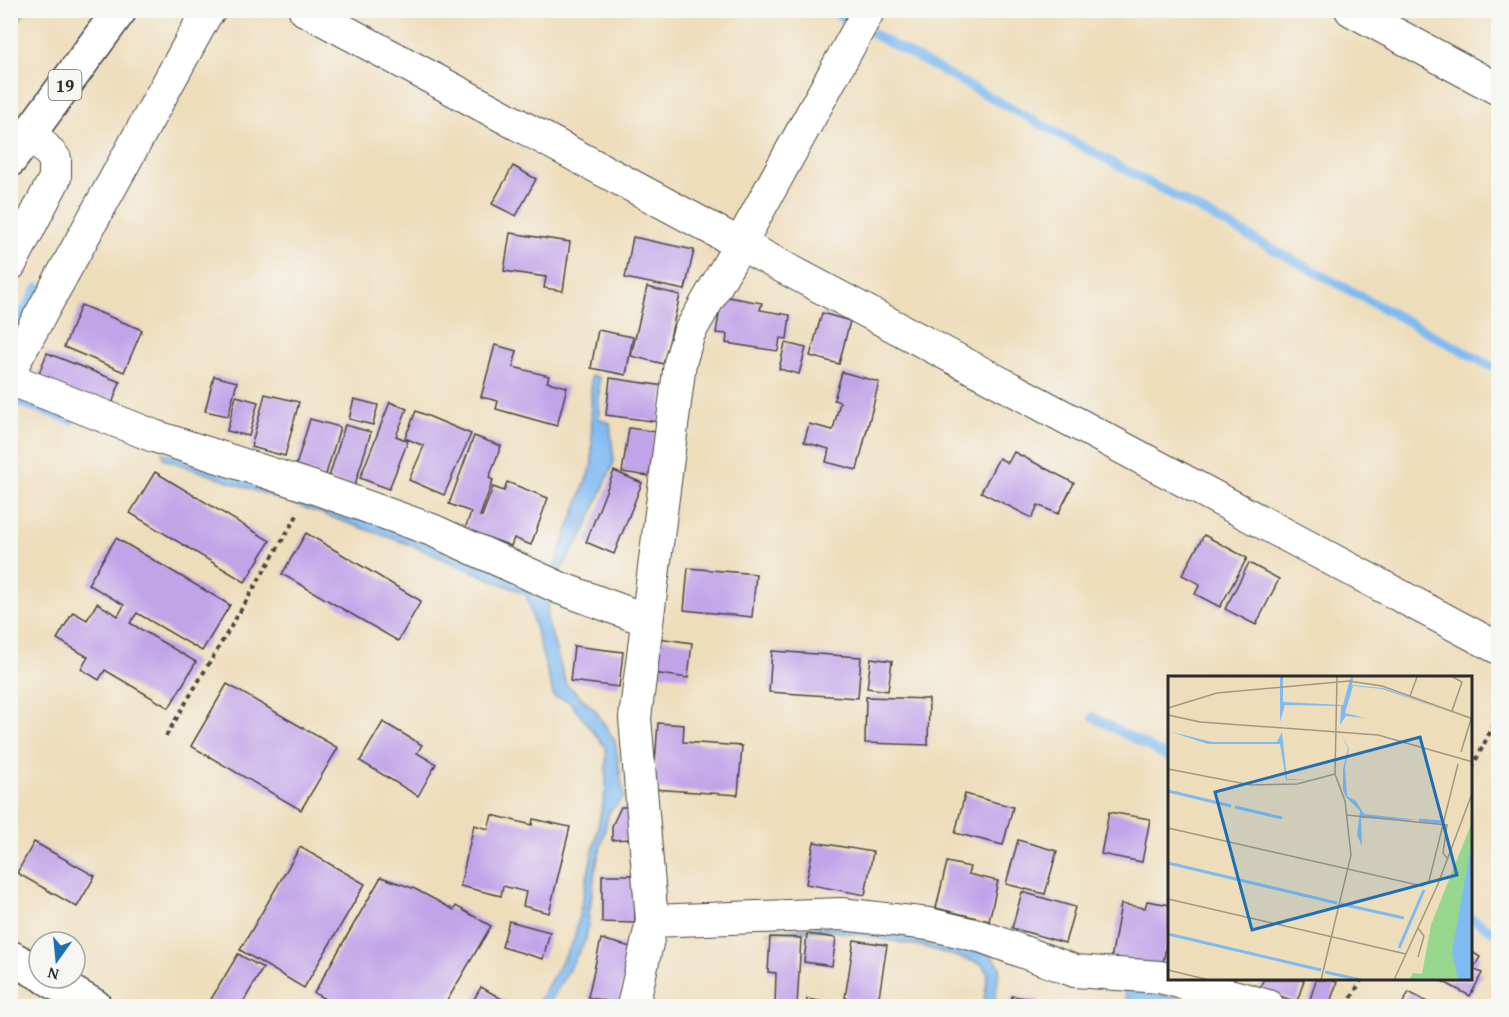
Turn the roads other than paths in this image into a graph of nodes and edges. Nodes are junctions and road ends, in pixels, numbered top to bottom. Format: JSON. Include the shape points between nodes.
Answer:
{"nodes":[{"id":1,"x":120,"y":10,"type":"edge"},
{"id":2,"x":305,"y":10,"type":"edge"},
{"id":3,"x":869,"y":10,"type":"edge"},
{"id":4,"x":1352,"y":10,"type":"edge"},
{"id":5,"x":206,"y":12,"type":"edge"},
{"id":6,"x":1498,"y":89,"type":"edge"},
{"id":7,"x":31,"y":132,"type":"junction"},
{"id":8,"x":10,"y":160,"type":"edge"},
{"id":9,"x":740,"y":244,"type":"junction"},
{"id":10,"x":10,"y":265,"type":"edge"},
{"id":11,"x":10,"y":370,"type":"edge"},
{"id":12,"x":10,"y":379,"type":"edge"},
{"id":13,"x":647,"y":620,"type":"junction"},
{"id":14,"x":1498,"y":648,"type":"edge"},
{"id":15,"x":652,"y":921,"type":"junction"},
{"id":16,"x":10,"y":957,"type":"edge"},
{"id":17,"x":27,"y":967,"type":"edge"},
{"id":18,"x":1168,"y":979,"type":"edge"},
{"id":19,"x":1175,"y":981,"type":"edge"},
{"id":20,"x":68,"y":990,"type":"edge"},
{"id":21,"x":95,"y":1006,"type":"edge"},
{"id":22,"x":633,"y":1006,"type":"edge"},
{"id":23,"x":1268,"y":1006,"type":"edge"}],
"edges":[{"from":1,"to":7,"type":"main road","number":"19"},
{"from":2,"to":9,"type":"street"},
{"from":3,"to":9,"type":"street"},
{"from":4,"to":6,"type":"street"},
{"from":5,"to":11,"type":"street"},
{"from":7,"to":8,"type":"main road","number":"19"},
{"from":7,"to":10,"type":"street","via":[[55,159],[55,178]]},
{"from":9,"to":13,"type":"street","via":[[689,333],[680,363]]},
{"from":9,"to":14,"type":"street"},
{"from":12,"to":13,"type":"street","via":[[154,436],[432,530],[548,582]]},
{"from":13,"to":15,"type":"street","via":[[635,718]]},
{"from":15,"to":18,"type":"street","via":[[841,914],[929,924],[983,937],[1075,971]]},
{"from":15,"to":22,"type":"street"},
{"from":16,"to":17,"type":"main road"},
{"from":19,"to":23,"type":"street"},
{"from":20,"to":21,"type":"main road"}]}
